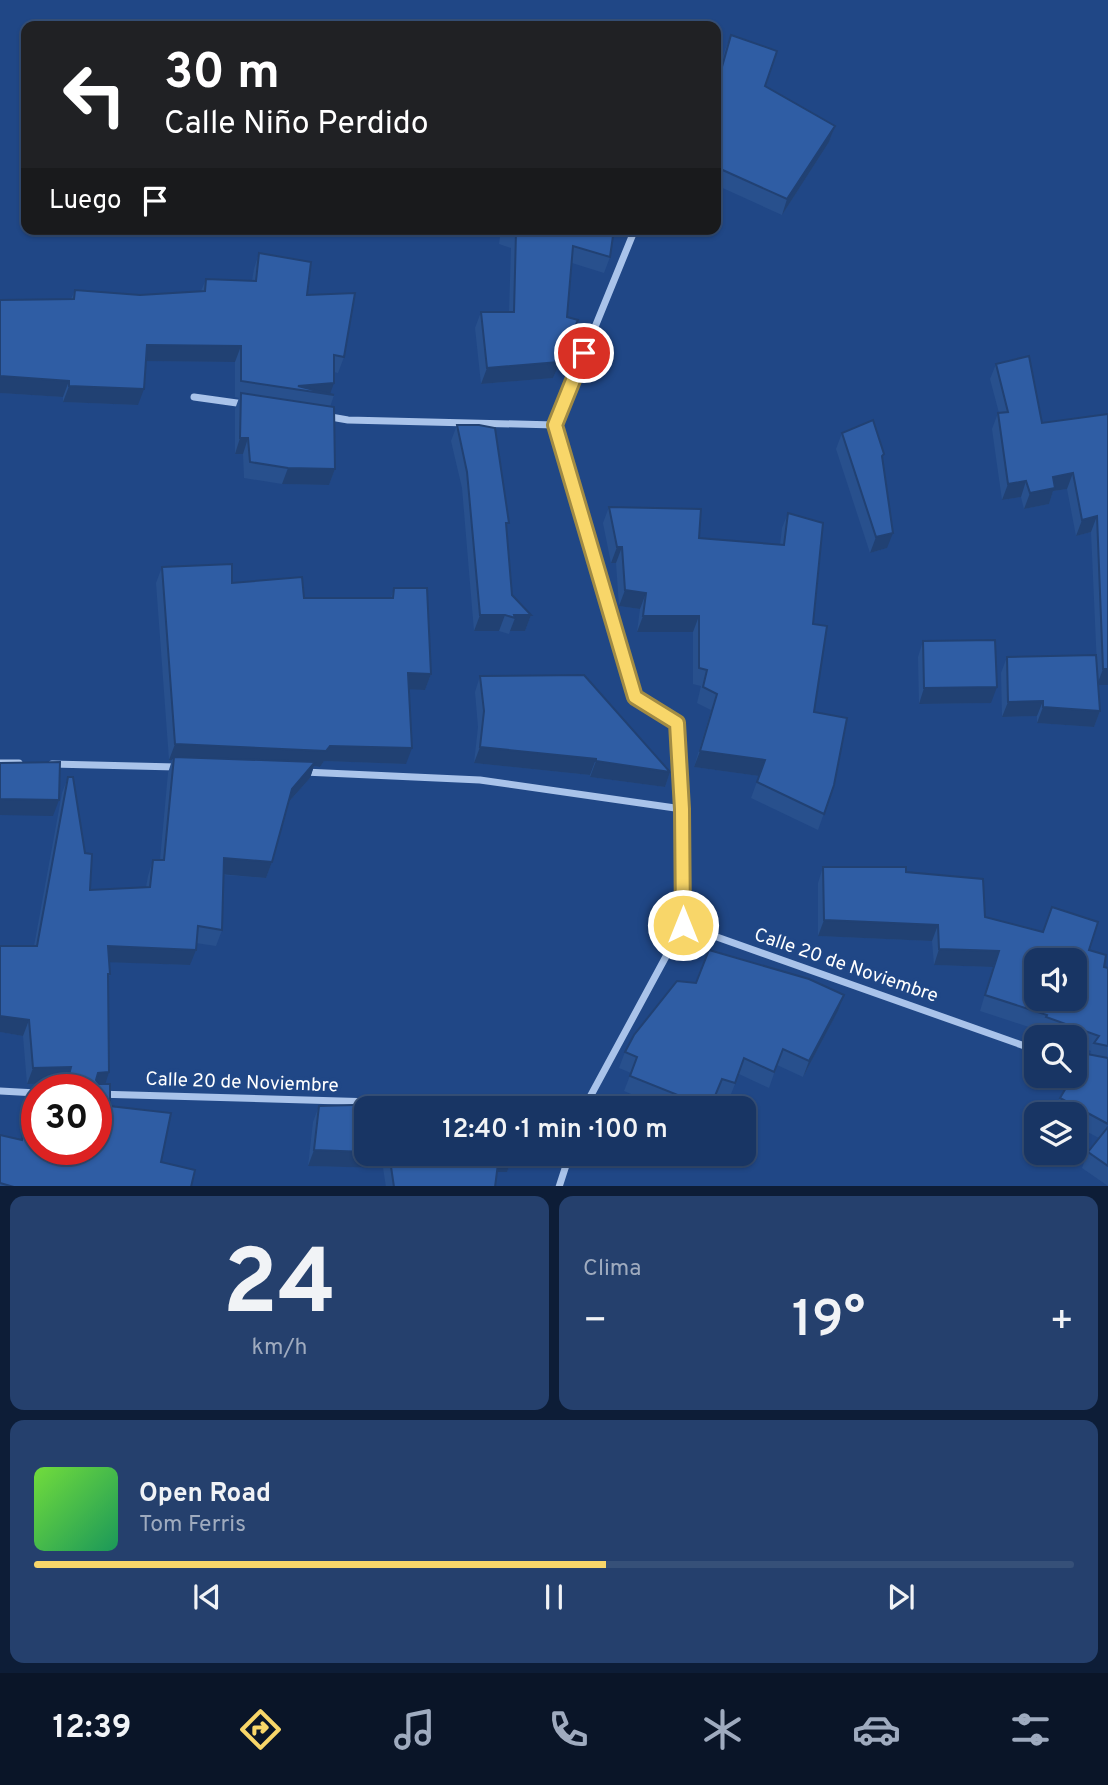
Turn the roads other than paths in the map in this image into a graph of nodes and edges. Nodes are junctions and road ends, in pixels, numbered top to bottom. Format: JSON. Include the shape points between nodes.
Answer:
{"nodes":[{"id":1,"x":633,"y":235,"type":"edge"},
{"id":2,"x":194,"y":397,"type":"dead end"},
{"id":3,"x":258,"y":407,"type":"edge"},
{"id":4,"x":310,"y":414,"type":"edge"},
{"id":5,"x":555,"y":425,"type":"junction"},
{"id":6,"x":0,"y":763,"type":"edge"},
{"id":7,"x":28,"y":763,"type":"edge"},
{"id":8,"x":42,"y":764,"type":"edge"},
{"id":9,"x":181,"y":767,"type":"edge"},
{"id":10,"x":301,"y":772,"type":"edge"},
{"id":11,"x":682,"y":809,"type":"junction"},
{"id":12,"x":683,"y":925,"type":"junction"},
{"id":13,"x":1024,"y":1046,"type":"edge"},
{"id":14,"x":0,"y":1091,"type":"edge"},
{"id":15,"x":21,"y":1092,"type":"edge"},
{"id":16,"x":112,"y":1094,"type":"edge"},
{"id":17,"x":590,"y":1096,"type":"edge"},
{"id":18,"x":354,"y":1102,"type":"edge"},
{"id":19,"x":566,"y":1166,"type":"edge"},
{"id":20,"x":559,"y":1186,"type":"edge"}],
"edges":[{"from":1,"to":5,"type":"street"},
{"from":2,"to":3,"type":"street"},
{"from":4,"to":5,"type":"street","via":[[348,420]]},
{"from":5,"to":11,"type":"street","via":[[635,697],[677,723]]},
{"from":6,"to":7,"type":"street"},
{"from":8,"to":9,"type":"street"},
{"from":10,"to":11,"type":"street","via":[[480,780]]},
{"from":11,"to":12,"type":"street"},
{"from":12,"to":13,"type":"street","name":"Calle 20 de Noviembre"},
{"from":12,"to":17,"type":"street"},
{"from":14,"to":15,"type":"street"},
{"from":16,"to":18,"type":"street","name":"Calle 20 de Noviembre"},
{"from":19,"to":20,"type":"street"}]}
